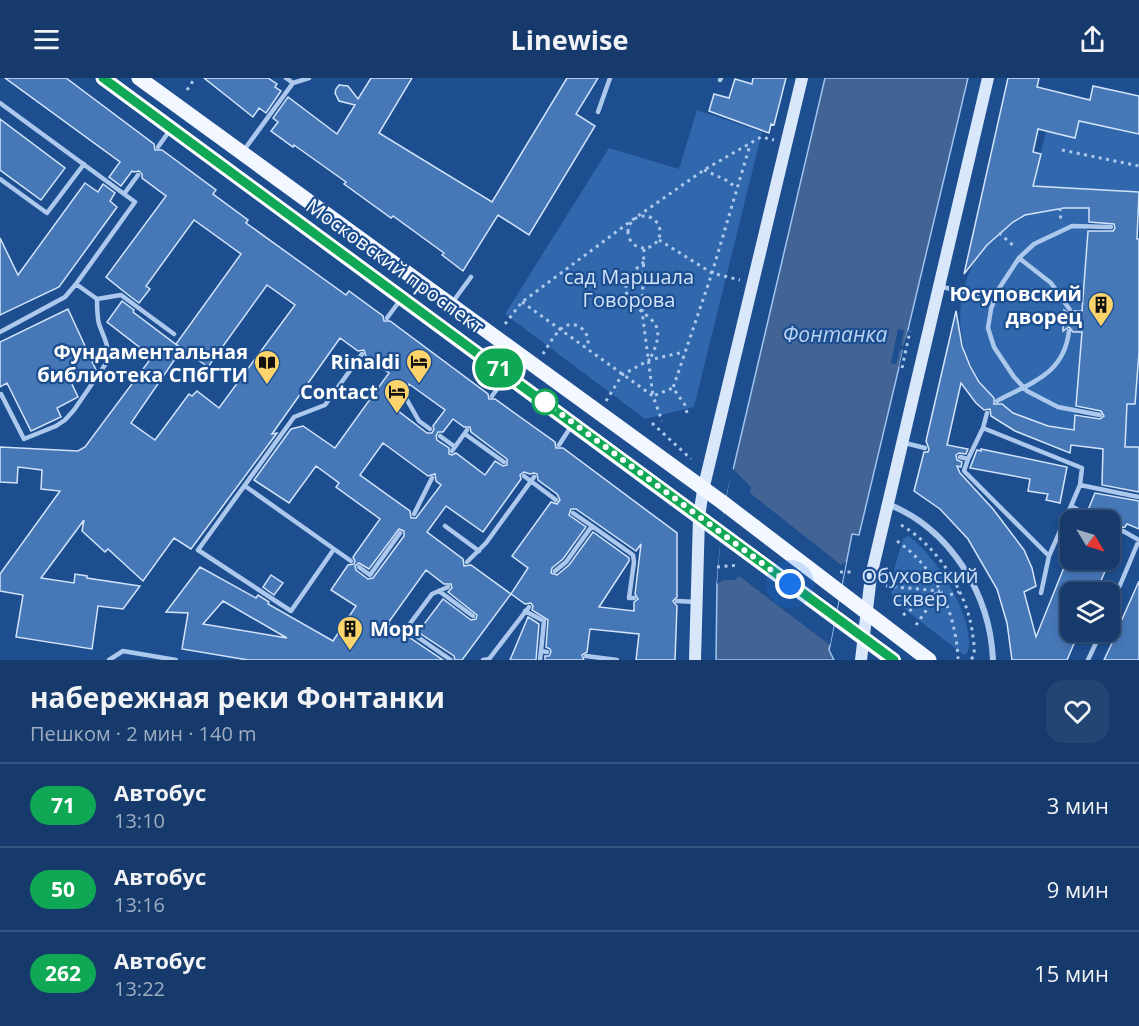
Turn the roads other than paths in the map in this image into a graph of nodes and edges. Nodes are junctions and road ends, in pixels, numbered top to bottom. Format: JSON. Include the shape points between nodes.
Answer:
{"nodes":[{"id":1,"x":103,"y":78,"type":"edge"},
{"id":2,"x":139,"y":78,"type":"edge"},
{"id":3,"x":286,"y":78,"type":"edge"},
{"id":4,"x":309,"y":78,"type":"edge"},
{"id":5,"x":610,"y":78,"type":"edge"},
{"id":6,"x":802,"y":78,"type":"edge"},
{"id":7,"x":988,"y":78,"type":"edge"},
{"id":8,"x":293,"y":83,"type":"junction"},
{"id":9,"x":0,"y":103,"type":"edge"},
{"id":10,"x":597,"y":112,"type":"dead end"},
{"id":11,"x":172,"y":128,"type":"junction"},
{"id":12,"x":158,"y":147,"type":"dead end"},
{"id":13,"x":242,"y":153,"type":"junction"},
{"id":14,"x":84,"y":164,"type":"junction"},
{"id":15,"x":138,"y":175,"type":"dead end"},
{"id":16,"x":0,"y":179,"type":"edge"},
{"id":17,"x":124,"y":194,"type":"junction"},
{"id":18,"x":1111,"y":227,"type":"dead end"},
{"id":19,"x":1019,"y":258,"type":"junction"},
{"id":20,"x":471,"y":277,"type":"dead end"},
{"id":21,"x":76,"y":284,"type":"junction"},
{"id":22,"x":939,"y":286,"type":"junction"},
{"id":23,"x":402,"y":297,"type":"junction"},
{"id":24,"x":995,"y":298,"type":"junction"},
{"id":25,"x":97,"y":300,"type":"junction"},
{"id":26,"x":450,"y":305,"type":"junction"},
{"id":27,"x":1070,"y":310,"type":"dead end"},
{"id":28,"x":387,"y":318,"type":"dead end"},
{"id":29,"x":1069,"y":331,"type":"dead end"},
{"id":30,"x":0,"y":332,"type":"edge"},
{"id":31,"x":174,"y":334,"type":"dead end"},
{"id":32,"x":362,"y":354,"type":"dead end"},
{"id":33,"x":508,"y":375,"type":"junction"},
{"id":34,"x":1023,"y":388,"type":"junction"},
{"id":35,"x":1,"y":394,"type":"edge"},
{"id":36,"x":492,"y":396,"type":"dead end"},
{"id":37,"x":407,"y":400,"type":"dead end"},
{"id":38,"x":997,"y":401,"type":"dead end"},
{"id":39,"x":987,"y":413,"type":"dead end"},
{"id":40,"x":1100,"y":415,"type":"dead end"},
{"id":41,"x":574,"y":423,"type":"junction"},
{"id":42,"x":983,"y":428,"type":"junction"},
{"id":43,"x":430,"y":429,"type":"dead end"},
{"id":44,"x":440,"y":436,"type":"dead end"},
{"id":45,"x":902,"y":442,"type":"junction"},
{"id":46,"x":559,"y":444,"type":"dead end"},
{"id":47,"x":925,"y":448,"type":"dead end"},
{"id":48,"x":960,"y":457,"type":"dead end"},
{"id":49,"x":968,"y":459,"type":"junction"},
{"id":50,"x":504,"y":462,"type":"dead end"},
{"id":51,"x":524,"y":476,"type":"dead end"},
{"id":52,"x":432,"y":478,"type":"dead end"},
{"id":53,"x":533,"y":480,"type":"junction"},
{"id":54,"x":1080,"y":485,"type":"junction"},
{"id":55,"x":244,"y":486,"type":"junction"},
{"id":56,"x":703,"y":490,"type":"junction"},
{"id":57,"x":1139,"y":497,"type":"edge"},
{"id":58,"x":556,"y":500,"type":"dead end"},
{"id":59,"x":888,"y":504,"type":"junction"},
{"id":60,"x":1071,"y":506,"type":"junction"},
{"id":61,"x":1078,"y":510,"type":"edge"},
{"id":62,"x":573,"y":513,"type":"dead end"},
{"id":63,"x":414,"y":514,"type":"dead end"},
{"id":64,"x":699,"y":517,"type":"junction"},
{"id":65,"x":445,"y":526,"type":"dead end"},
{"id":66,"x":592,"y":526,"type":"junction"},
{"id":67,"x":1123,"y":531,"type":"dead end"},
{"id":68,"x":400,"y":533,"type":"dead end"},
{"id":69,"x":1139,"y":540,"type":"edge"},
{"id":70,"x":334,"y":549,"type":"junction"},
{"id":71,"x":479,"y":550,"type":"junction"},
{"id":72,"x":1048,"y":556,"type":"junction"},
{"id":73,"x":351,"y":561,"type":"dead end"},
{"id":74,"x":467,"y":562,"type":"dead end"},
{"id":75,"x":359,"y":567,"type":"dead end"},
{"id":76,"x":555,"y":572,"type":"dead end"},
{"id":77,"x":1120,"y":585,"type":"edge"},
{"id":78,"x":448,"y":587,"type":"dead end"},
{"id":79,"x":439,"y":591,"type":"junction"},
{"id":80,"x":1041,"y":593,"type":"dead end"},
{"id":81,"x":634,"y":598,"type":"dead end"},
{"id":82,"x":677,"y":601,"type":"dead end"},
{"id":83,"x":696,"y":602,"type":"junction"},
{"id":84,"x":866,"y":613,"type":"junction"},
{"id":85,"x":473,"y":616,"type":"dead end"},
{"id":86,"x":863,"y":638,"type":"junction"},
{"id":87,"x":1096,"y":642,"type":"edge"},
{"id":88,"x":586,"y":656,"type":"dead end"},
{"id":89,"x":109,"y":660,"type":"edge"},
{"id":90,"x":176,"y":660,"type":"edge"},
{"id":91,"x":451,"y":660,"type":"edge"},
{"id":92,"x":483,"y":660,"type":"edge"},
{"id":93,"x":540,"y":660,"type":"edge"},
{"id":94,"x":617,"y":660,"type":"edge"},
{"id":95,"x":695,"y":660,"type":"edge"},
{"id":96,"x":861,"y":660,"type":"edge"},
{"id":97,"x":894,"y":660,"type":"edge"},
{"id":98,"x":929,"y":660,"type":"edge"},
{"id":99,"x":993,"y":660,"type":"edge"},
{"id":100,"x":1088,"y":660,"type":"edge"}],
"edges":[{"from":1,"to":11,"type":"main road","name":"Московский проспект"},
{"from":2,"to":13,"type":"main road","name":"Московский проспект"},
{"from":3,"to":8,"type":"lane"},
{"from":4,"to":8,"type":"lane"},
{"from":5,"to":10,"type":"lane"},
{"from":6,"to":56,"type":"main road"},
{"from":7,"to":22,"type":"main road"},
{"from":8,"to":13,"type":"lane"},
{"from":9,"to":14,"type":"lane"},
{"from":11,"to":12,"type":"lane"},
{"from":11,"to":23,"type":"main road","name":"Московский проспект"},
{"from":13,"to":26,"type":"main road","name":"Московский проспект"},
{"from":14,"to":16,"type":"lane","via":[[48,213]]},
{"from":14,"to":17,"type":"lane"},
{"from":15,"to":17,"type":"lane"},
{"from":17,"to":21,"type":"lane","via":[[135,202]]},
{"from":18,"to":19,"type":"lane","via":[[1072,226],[1034,244]]},
{"from":19,"to":24,"type":"lane"},
{"from":19,"to":27,"type":"lane","via":[[1051,284]]},
{"from":20,"to":26,"type":"lane"},
{"from":21,"to":25,"type":"lane"},
{"from":21,"to":30,"type":"lane","via":[[65,297]]},
{"from":22,"to":24,"type":"lane"},
{"from":22,"to":45,"type":"main road"},
{"from":23,"to":28,"type":"lane"},
{"from":23,"to":33,"type":"main road","name":"Московский проспект"},
{"from":24,"to":34,"type":"lane","via":[[988,328],[994,347]]},
{"from":25,"to":31,"type":"lane","via":[[121,295]]},
{"from":25,"to":35,"type":"lane","via":[[99,323],[107,342],[106,362],[65,420],[24,439]]},
{"from":26,"to":56,"type":"main road","name":"Московский проспект"},
{"from":29,"to":34,"type":"lane","via":[[1059,362],[1040,380]]},
{"from":32,"to":55,"type":"lane","via":[[325,405],[294,417]]},
{"from":33,"to":36,"type":"lane"},
{"from":33,"to":41,"type":"main road","name":"Московский проспект"},
{"from":34,"to":38,"type":"lane"},
{"from":34,"to":40,"type":"lane","via":[[1058,407]]},
{"from":37,"to":43,"type":"lane","via":[[419,421]]},
{"from":39,"to":42,"type":"lane"},
{"from":41,"to":46,"type":"lane"},
{"from":41,"to":64,"type":"main road","name":"Московский проспект"},
{"from":42,"to":49,"type":"lane"},
{"from":42,"to":54,"type":"lane","via":[[1082,468]]},
{"from":44,"to":50,"type":"lane","via":[[454,449],[466,432]]},
{"from":45,"to":47,"type":"lane"},
{"from":45,"to":59,"type":"main road"},
{"from":48,"to":49,"type":"lane"},
{"from":49,"to":72,"type":"lane","via":[[964,471]]},
{"from":51,"to":53,"type":"lane"},
{"from":52,"to":63,"type":"lane"},
{"from":53,"to":58,"type":"lane"},
{"from":53,"to":71,"type":"lane"},
{"from":54,"to":57,"type":"lane"},
{"from":54,"to":60,"type":"lane"},
{"from":55,"to":70,"type":"lane"},
{"from":55,"to":70,"type":"lane","via":[[198,550],[291,611]]},
{"from":56,"to":64,"type":"main road"},
{"from":56,"to":84,"type":"main road","name":"Московский проспект"},
{"from":59,"to":84,"type":"main road"},
{"from":59,"to":99,"type":"street","via":[[919,519],[955,555],[983,609]]},
{"from":60,"to":61,"type":"lane"},
{"from":60,"to":72,"type":"lane"},
{"from":62,"to":66,"type":"lane"},
{"from":64,"to":83,"type":"main road"},
{"from":64,"to":86,"type":"main road","name":"Московский проспект"},
{"from":65,"to":71,"type":"lane"},
{"from":66,"to":76,"type":"lane"},
{"from":66,"to":81,"type":"lane","via":[[633,555],[629,598]]},
{"from":67,"to":69,"type":"lane"},
{"from":68,"to":75,"type":"lane","via":[[370,575]]},
{"from":69,"to":77,"type":"lane"},
{"from":70,"to":73,"type":"lane"},
{"from":71,"to":74,"type":"lane"},
{"from":72,"to":80,"type":"lane"},
{"from":78,"to":79,"type":"lane"},
{"from":79,"to":85,"type":"lane"},
{"from":79,"to":91,"type":"lane","via":[[432,594],[406,630]]},
{"from":82,"to":83,"type":"lane"},
{"from":83,"to":95,"type":"main road"},
{"from":84,"to":86,"type":"main road"},
{"from":84,"to":98,"type":"main road"},
{"from":86,"to":96,"type":"main road"},
{"from":86,"to":97,"type":"main road"},
{"from":87,"to":100,"type":"lane"},
{"from":88,"to":94,"type":"lane"},
{"from":89,"to":90,"type":"lane","via":[[123,651]]},
{"from":92,"to":93,"type":"lane","via":[[489,659],[527,609],[544,621],[544,651]]}]}
